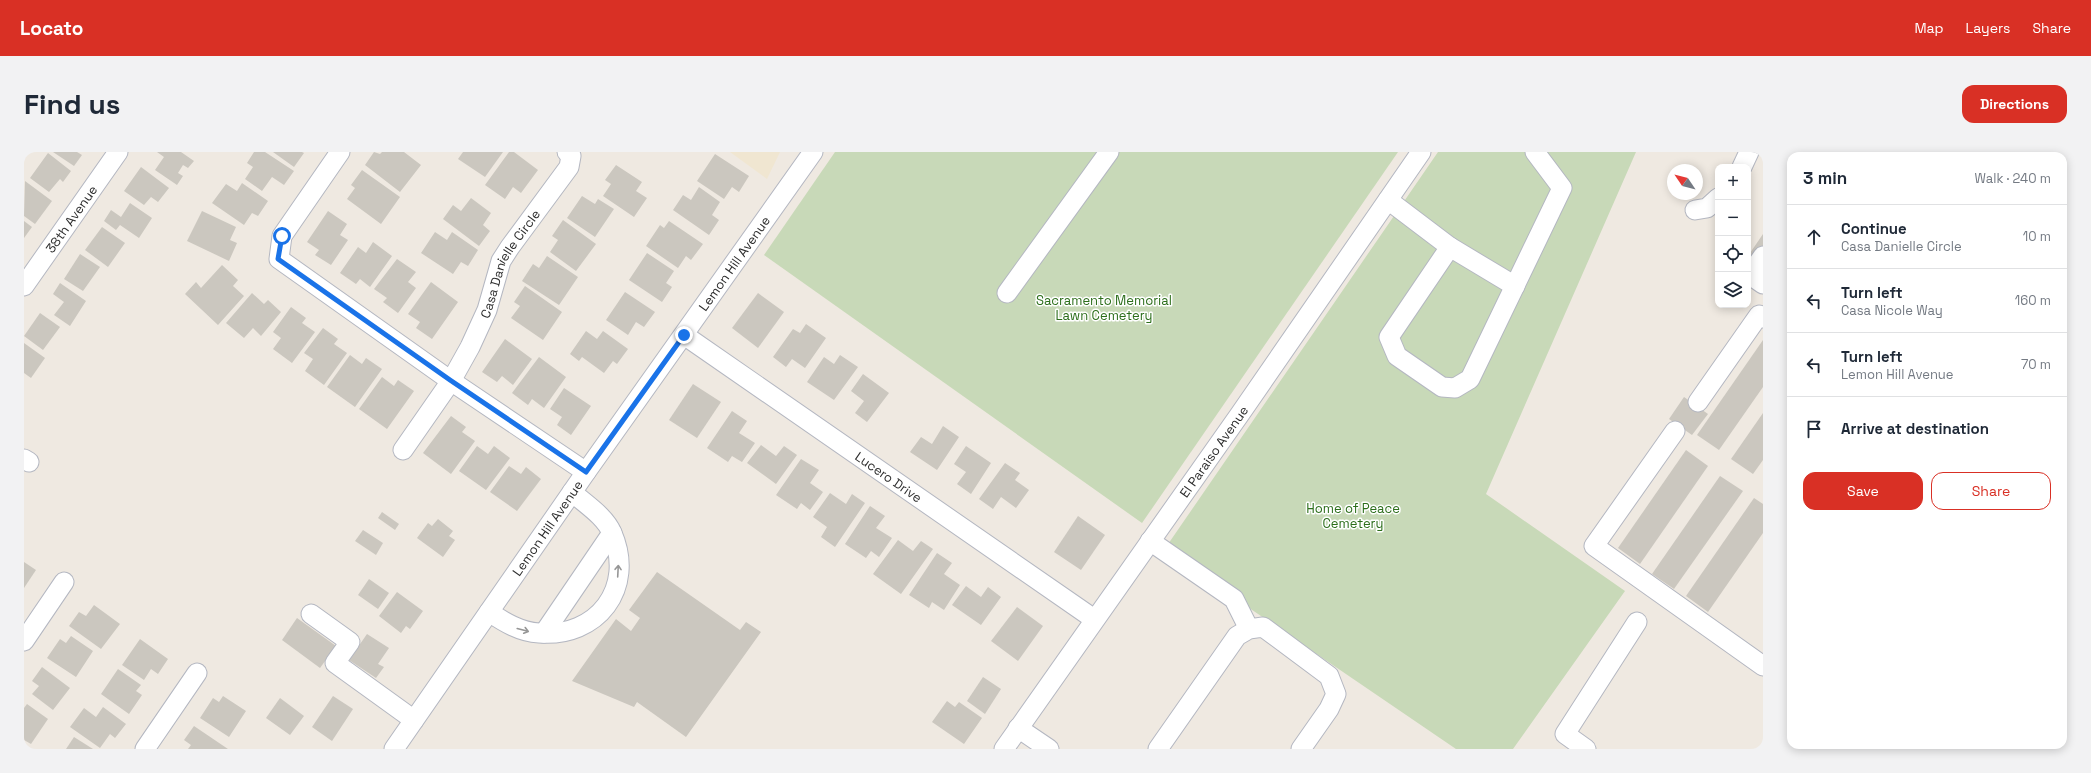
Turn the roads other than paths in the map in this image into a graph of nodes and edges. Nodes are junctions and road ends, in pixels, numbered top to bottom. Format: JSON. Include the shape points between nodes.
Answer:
{"nodes":[{"id":1,"x":118,"y":152,"type":"edge"},
{"id":2,"x":340,"y":152,"type":"edge"},
{"id":3,"x":567,"y":152,"type":"edge"},
{"id":4,"x":813,"y":152,"type":"edge"},
{"id":5,"x":1109,"y":152,"type":"edge"},
{"id":6,"x":1421,"y":152,"type":"edge"},
{"id":7,"x":1535,"y":152,"type":"edge"},
{"id":8,"x":1749,"y":152,"type":"edge"},
{"id":9,"x":1743,"y":164,"type":"edge"},
{"id":10,"x":1388,"y":200,"type":"junction"},
{"id":11,"x":1716,"y":200,"type":"edge"},
{"id":12,"x":1695,"y":210,"type":"dead end"},
{"id":13,"x":1450,"y":247,"type":"junction"},
{"id":14,"x":1763,"y":256,"type":"edge"},
{"id":15,"x":1763,"y":284,"type":"edge"},
{"id":16,"x":24,"y":286,"type":"edge"},
{"id":17,"x":1515,"y":286,"type":"junction"},
{"id":18,"x":1007,"y":293,"type":"dead end"},
{"id":19,"x":1763,"y":318,"type":"edge"},
{"id":20,"x":684,"y":335,"type":"junction"},
{"id":21,"x":450,"y":380,"type":"junction"},
{"id":22,"x":1698,"y":402,"type":"dead end"},
{"id":23,"x":1675,"y":431,"type":"dead end"},
{"id":24,"x":403,"y":450,"type":"dead end"},
{"id":25,"x":586,"y":472,"type":"junction"},
{"id":26,"x":572,"y":492,"type":"junction"},
{"id":27,"x":612,"y":533,"type":"junction"},
{"id":28,"x":1150,"y":541,"type":"junction"},
{"id":29,"x":64,"y":582,"type":"dead end"},
{"id":30,"x":489,"y":612,"type":"junction"},
{"id":31,"x":310,"y":614,"type":"dead end"},
{"id":32,"x":1094,"y":619,"type":"junction"},
{"id":33,"x":1637,"y":622,"type":"dead end"},
{"id":34,"x":1249,"y":629,"type":"junction"},
{"id":35,"x":544,"y":633,"type":"junction"},
{"id":36,"x":24,"y":641,"type":"edge"},
{"id":37,"x":1763,"y":666,"type":"edge"},
{"id":38,"x":197,"y":673,"type":"dead end"},
{"id":39,"x":414,"y":720,"type":"junction"},
{"id":40,"x":1018,"y":728,"type":"junction"},
{"id":41,"x":145,"y":749,"type":"edge"},
{"id":42,"x":394,"y":749,"type":"edge"},
{"id":43,"x":1004,"y":749,"type":"edge"},
{"id":44,"x":1049,"y":749,"type":"edge"},
{"id":45,"x":1158,"y":749,"type":"edge"},
{"id":46,"x":1301,"y":749,"type":"edge"},
{"id":47,"x":1586,"y":749,"type":"edge"}],
"edges":[{"from":1,"to":16,"type":"street","name":"38th Avenue"},
{"from":2,"to":21,"type":"street","via":[[282,236],[278,259]]},
{"from":3,"to":21,"type":"street","name":"Casa Danielle Circle","via":[[570,156],[569,167],[501,261],[487,310],[470,347]]},
{"from":4,"to":20,"type":"street","name":"Lemon Hill Avenue"},
{"from":5,"to":18,"type":"street"},
{"from":6,"to":10,"type":"street","name":"El Paraiso Avenue"},
{"from":7,"to":17,"type":"street","via":[[1562,188]]},
{"from":8,"to":9,"type":"street"},
{"from":10,"to":13,"type":"street"},
{"from":10,"to":28,"type":"street","name":"El Paraiso Avenue"},
{"from":11,"to":12,"type":"street","via":[[1707,208]]},
{"from":13,"to":17,"type":"street"},
{"from":13,"to":17,"type":"street","via":[[1389,337],[1397,356],[1442,387],[1455,388],[1470,379]]},
{"from":14,"to":15,"type":"street","via":[[1750,275]]},
{"from":19,"to":22,"type":"street","via":[[1759,315]]},
{"from":20,"to":25,"type":"street","name":"Lemon Hill Avenue"},
{"from":20,"to":32,"type":"street","name":"Lucero Drive"},
{"from":21,"to":24,"type":"street","name":"Casa Danielle Circle"},
{"from":21,"to":25,"type":"street"},
{"from":23,"to":37,"type":"street","via":[[1594,546]]},
{"from":25,"to":26,"type":"street","name":"Lemon Hill Avenue"},
{"from":26,"to":27,"type":"street","via":[[597,514]]},
{"from":26,"to":30,"type":"street","name":"Lemon Hill Avenue"},
{"from":27,"to":35,"type":"street"},
{"from":35,"to":27,"type":"street","one_way":true,"via":[[580,628],[598,616],[608,604],[616,590],[620,571]]},
{"from":28,"to":32,"type":"street","name":"El Paraiso Avenue"},
{"from":28,"to":34,"type":"street","via":[[1234,599]]},
{"from":29,"to":36,"type":"street"},
{"from":30,"to":35,"type":"street","one_way":true,"via":[[504,623]]},
{"from":30,"to":39,"type":"street","name":"Lemon Hill Avenue"},
{"from":31,"to":39,"type":"street","via":[[350,642],[335,663]]},
{"from":32,"to":40,"type":"street","name":"El Paraiso Avenue"},
{"from":33,"to":47,"type":"street","via":[[1565,734]]},
{"from":34,"to":45,"type":"street","via":[[1237,636]]},
{"from":34,"to":46,"type":"street","via":[[1263,627],[1329,676],[1336,694],[1329,709]]},
{"from":38,"to":41,"type":"street"},
{"from":39,"to":42,"type":"street","name":"Lemon Hill Avenue"},
{"from":40,"to":43,"type":"street","name":"El Paraiso Avenue"},
{"from":40,"to":44,"type":"street"}]}
